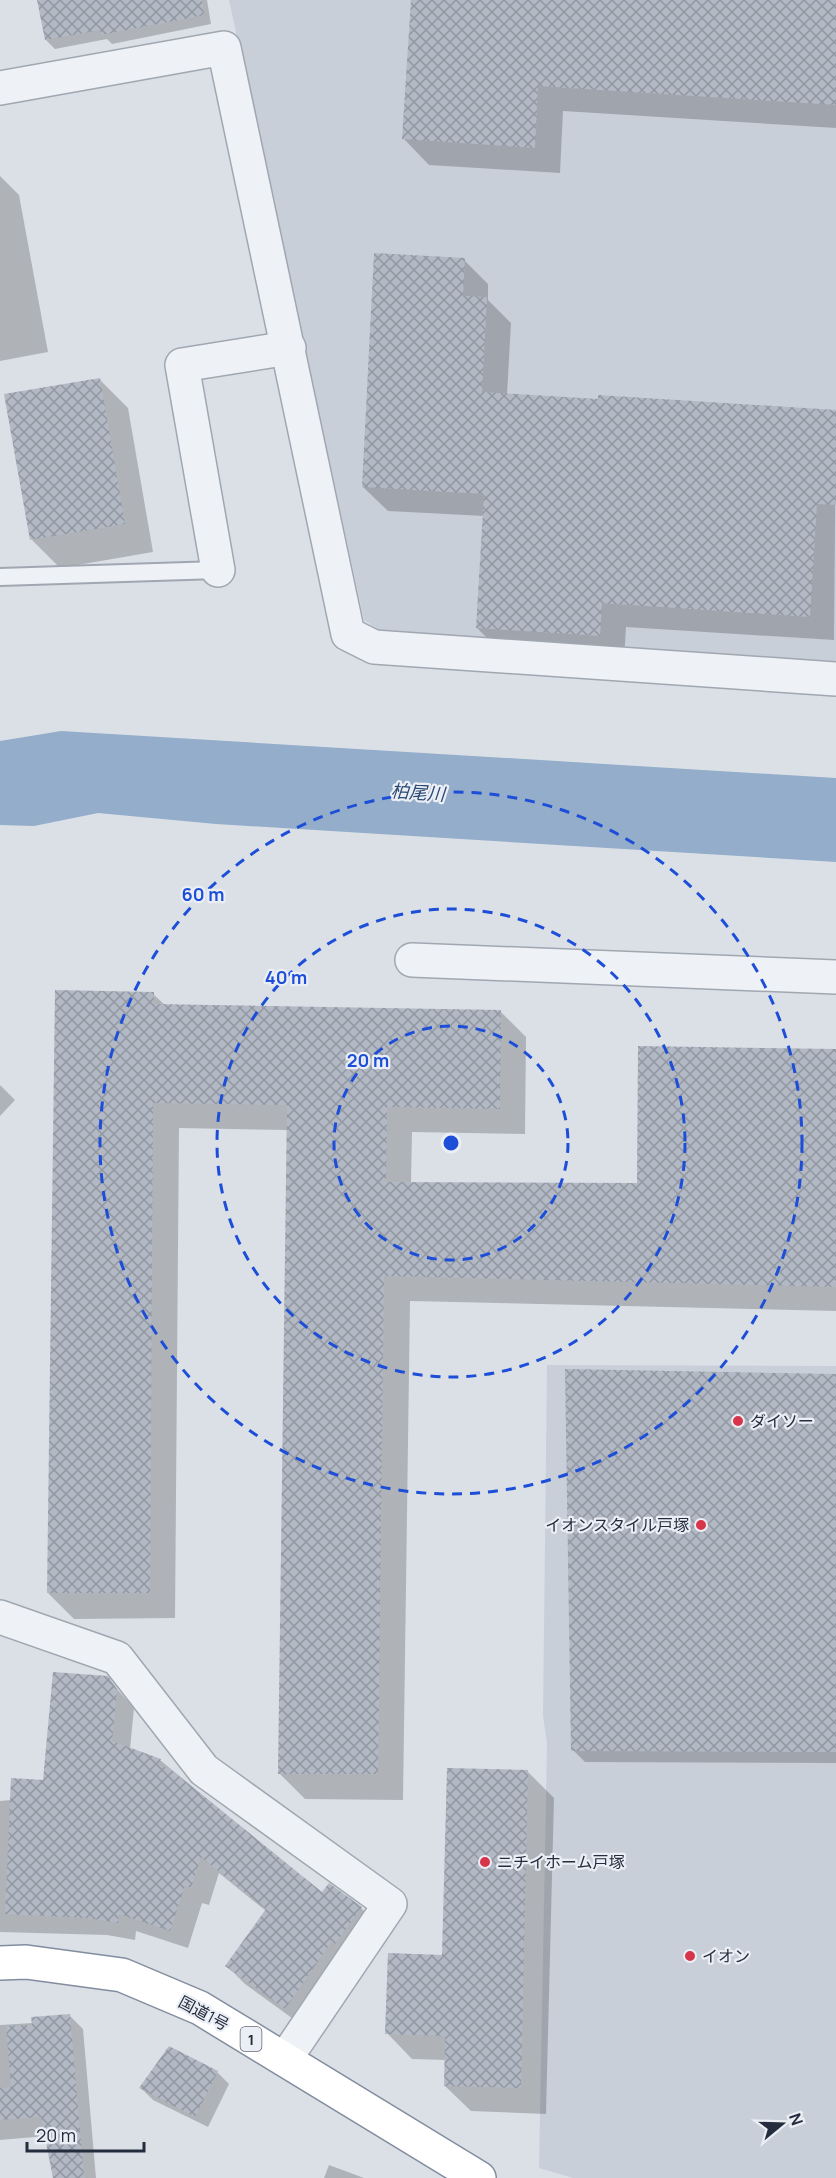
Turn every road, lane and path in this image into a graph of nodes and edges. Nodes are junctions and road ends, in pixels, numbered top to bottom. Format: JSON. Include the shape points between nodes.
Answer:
{"nodes":[{"id":1,"x":0,"y":88,"type":"edge"},
{"id":2,"x":289,"y":348,"type":"junction"},
{"id":3,"x":218,"y":570,"type":"joint"},
{"id":4,"x":0,"y":577,"type":"edge"},
{"id":5,"x":836,"y":679,"type":"edge"},
{"id":6,"x":412,"y":960,"type":"dead end"},
{"id":7,"x":836,"y":977,"type":"edge"},
{"id":8,"x":0,"y":1617,"type":"edge"},
{"id":9,"x":0,"y":1963,"type":"edge"},
{"id":10,"x":285,"y":2059,"type":"junction"},
{"id":11,"x":479,"y":2178,"type":"edge"}],
"edges":[{"from":1,"to":2,"type":"street","via":[[224,48]]},
{"from":2,"to":3,"type":"street","via":[[182,365]]},
{"from":2,"to":5,"type":"street","via":[[348,634],[374,647]]},
{"from":3,"to":4,"type":"lane"},
{"from":6,"to":7,"type":"street"},
{"from":8,"to":10,"type":"street","via":[[117,1658],[204,1770],[390,1904]]},
{"from":9,"to":10,"type":"highway","name":"国道1号","number":"1","via":[[26,1962],[122,1976],[200,2008]]},
{"from":10,"to":11,"type":"highway","name":"国道1号","number":"1"}]}
